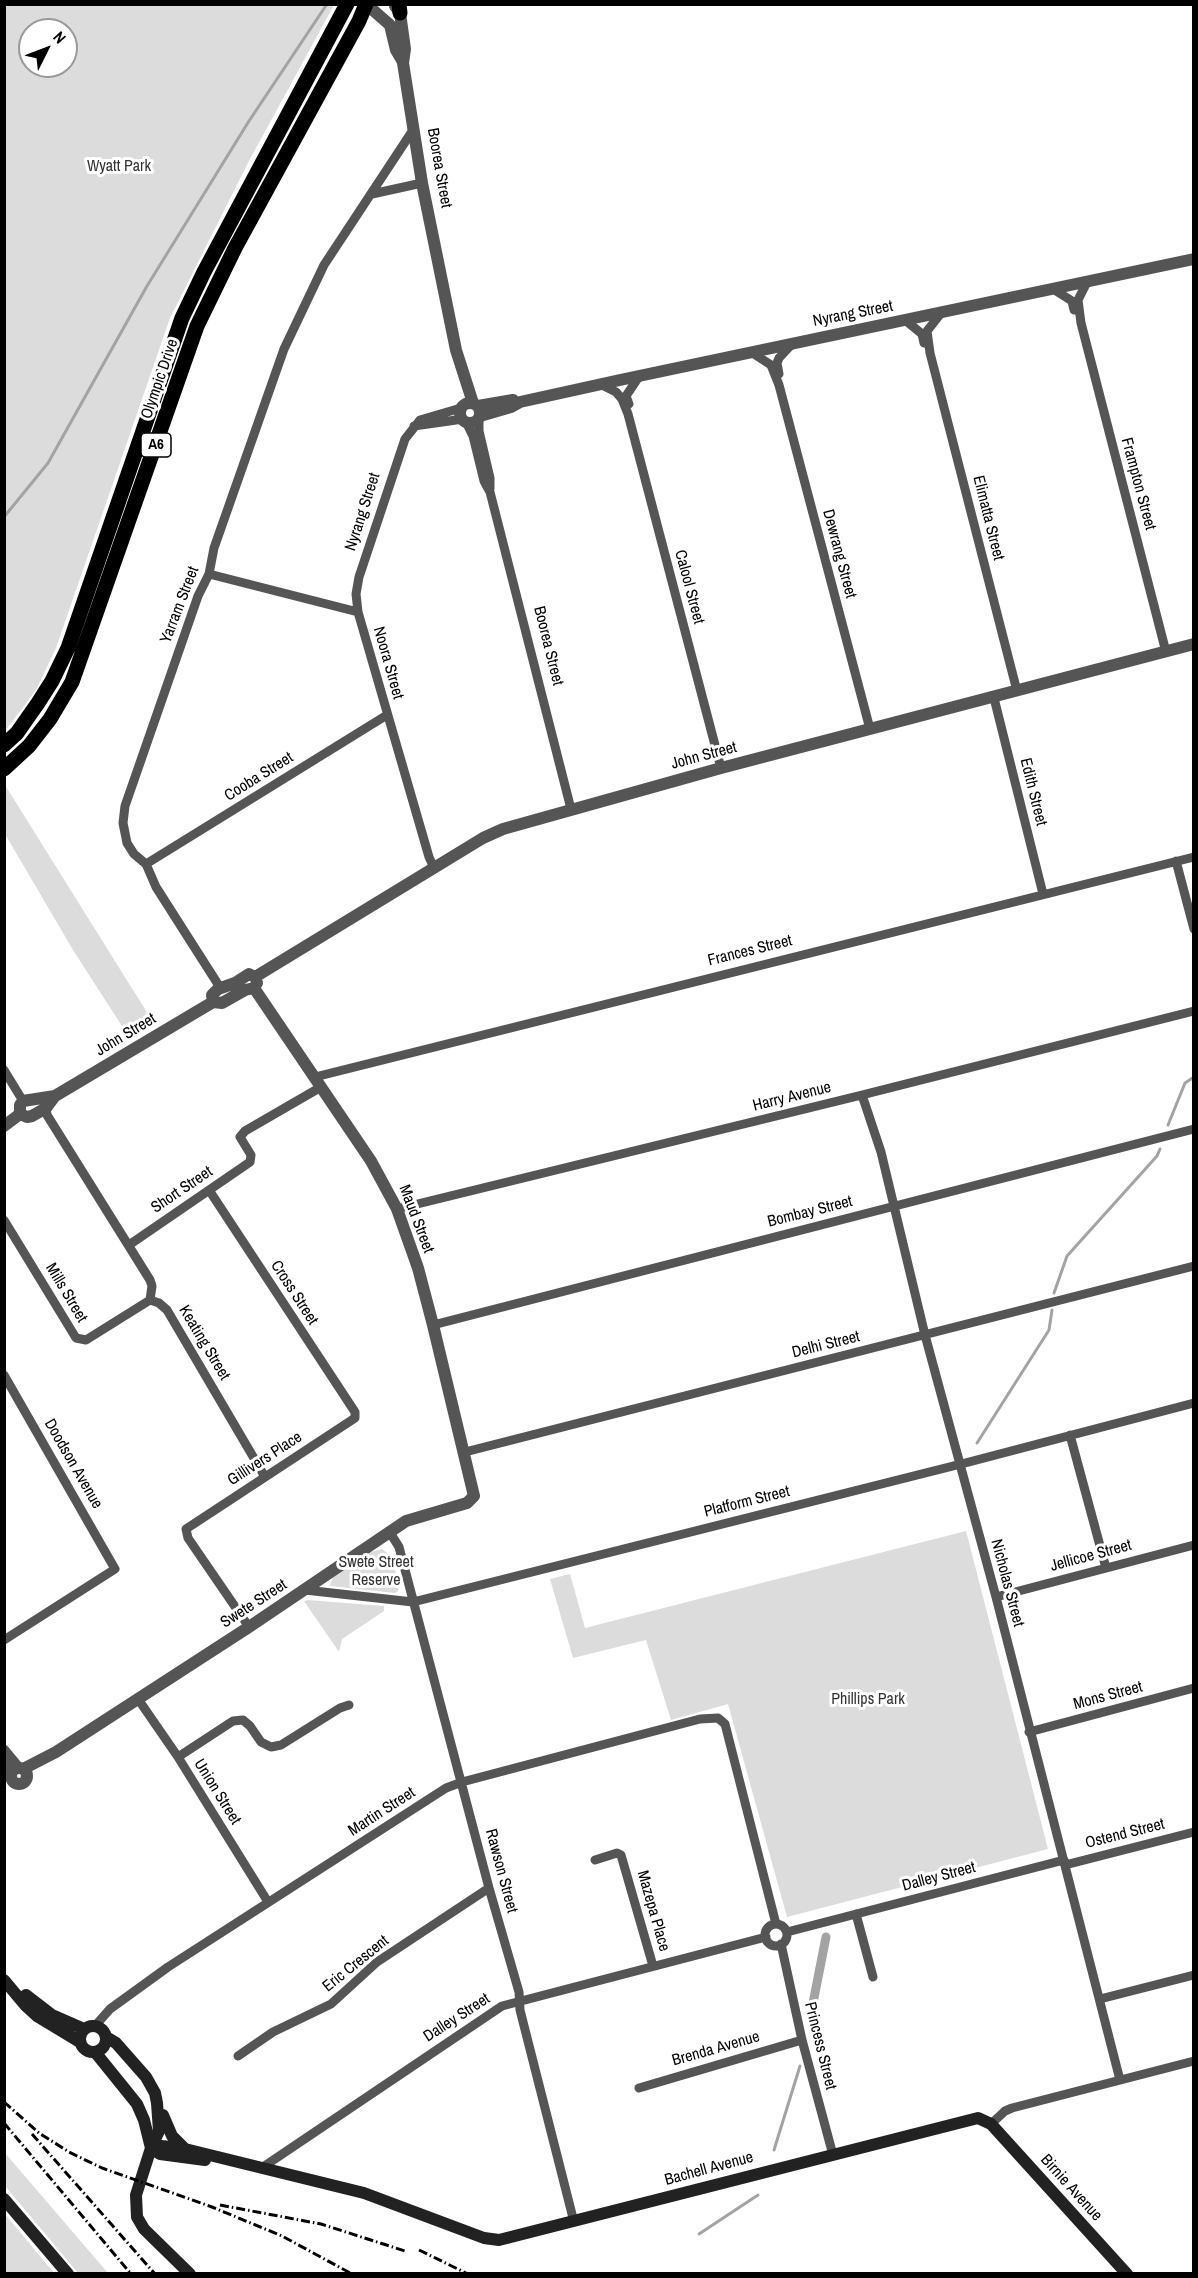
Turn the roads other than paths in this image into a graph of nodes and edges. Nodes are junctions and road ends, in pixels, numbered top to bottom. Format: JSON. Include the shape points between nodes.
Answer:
{"nodes":[{"id":1,"x":366,"y":4,"type":"edge"},
{"id":2,"x":398,"y":8,"type":"edge"},
{"id":3,"x":345,"y":9,"type":"edge"},
{"id":4,"x":403,"y":63,"type":"junction"},
{"id":5,"x":413,"y":130,"type":"junction"},
{"id":6,"x":422,"y":183,"type":"junction"},
{"id":7,"x":372,"y":194,"type":"junction"},
{"id":8,"x":1194,"y":259,"type":"edge"},
{"id":9,"x":1087,"y":282,"type":"junction"},
{"id":10,"x":1053,"y":289,"type":"junction"},
{"id":11,"x":942,"y":312,"type":"junction"},
{"id":12,"x":905,"y":320,"type":"junction"},
{"id":13,"x":1081,"y":323,"type":"junction"},
{"id":14,"x":793,"y":343,"type":"junction"},
{"id":15,"x":751,"y":352,"type":"junction"},
{"id":16,"x":930,"y":353,"type":"junction"},
{"id":17,"x":640,"y":375,"type":"junction"},
{"id":18,"x":600,"y":384,"type":"junction"},
{"id":19,"x":779,"y":385,"type":"junction"},
{"id":20,"x":470,"y":412,"type":"junction"},
{"id":21,"x":628,"y":414,"type":"junction"},
{"id":22,"x":209,"y":574,"type":"junction"},
{"id":23,"x":358,"y":612,"type":"junction"},
{"id":24,"x":1194,"y":644,"type":"edge"},
{"id":25,"x":1166,"y":652,"type":"junction"},
{"id":26,"x":1017,"y":692,"type":"junction"},
{"id":27,"x":994,"y":698,"type":"junction"},
{"id":28,"x":387,"y":716,"type":"junction"},
{"id":29,"x":870,"y":729,"type":"junction"},
{"id":30,"x":4,"y":745,"type":"edge"},
{"id":31,"x":721,"y":768,"type":"junction"},
{"id":32,"x":4,"y":770,"type":"edge"},
{"id":33,"x":571,"y":808,"type":"junction"},
{"id":34,"x":1194,"y":857,"type":"edge"},
{"id":35,"x":1176,"y":861,"type":"junction"},
{"id":36,"x":146,"y":864,"type":"junction"},
{"id":37,"x":434,"y":868,"type":"junction"},
{"id":38,"x":1043,"y":894,"type":"junction"},
{"id":39,"x":1194,"y":929,"type":"edge"},
{"id":40,"x":254,"y":982,"type":"junction"},
{"id":41,"x":221,"y":989,"type":"junction"},
{"id":42,"x":213,"y":1002,"type":"junction"},
{"id":43,"x":1194,"y":1011,"type":"edge"},
{"id":44,"x":4,"y":1070,"type":"edge"},
{"id":45,"x":318,"y":1082,"type":"junction"},
{"id":46,"x":862,"y":1095,"type":"junction"},
{"id":47,"x":55,"y":1096,"type":"junction"},
{"id":48,"x":25,"y":1105,"type":"junction"},
{"id":49,"x":46,"y":1108,"type":"junction"},
{"id":50,"x":4,"y":1126,"type":"edge"},
{"id":51,"x":1194,"y":1129,"type":"edge"},
{"id":52,"x":252,"y":1160,"type":"joint"},
{"id":53,"x":208,"y":1190,"type":"junction"},
{"id":54,"x":894,"y":1206,"type":"junction"},
{"id":55,"x":397,"y":1209,"type":"junction"},
{"id":56,"x":4,"y":1220,"type":"edge"},
{"id":57,"x":129,"y":1245,"type":"junction"},
{"id":58,"x":1194,"y":1266,"type":"edge"},
{"id":59,"x":150,"y":1300,"type":"junction"},
{"id":60,"x":433,"y":1325,"type":"junction"},
{"id":61,"x":925,"y":1335,"type":"junction"},
{"id":62,"x":4,"y":1375,"type":"edge"},
{"id":63,"x":1194,"y":1403,"type":"edge"},
{"id":64,"x":355,"y":1412,"type":"joint"},
{"id":65,"x":1070,"y":1435,"type":"junction"},
{"id":66,"x":465,"y":1452,"type":"junction"},
{"id":67,"x":959,"y":1464,"type":"junction"},
{"id":68,"x":265,"y":1477,"type":"junction"},
{"id":69,"x":474,"y":1496,"type":"joint"},
{"id":70,"x":389,"y":1531,"type":"junction"},
{"id":71,"x":1194,"y":1545,"type":"edge"},
{"id":72,"x":1106,"y":1568,"type":"junction"},
{"id":73,"x":305,"y":1590,"type":"junction"},
{"id":74,"x":996,"y":1597,"type":"junction"},
{"id":75,"x":413,"y":1602,"type":"junction"},
{"id":76,"x":249,"y":1627,"type":"junction"},
{"id":77,"x":4,"y":1640,"type":"edge"},
{"id":78,"x":1194,"y":1688,"type":"edge"},
{"id":79,"x":138,"y":1699,"type":"junction"},
{"id":80,"x":349,"y":1705,"type":"dead end"},
{"id":81,"x":1029,"y":1732,"type":"junction"},
{"id":82,"x":4,"y":1749,"type":"edge"},
{"id":83,"x":178,"y":1757,"type":"junction"},
{"id":84,"x":15,"y":1773,"type":"edge"},
{"id":85,"x":462,"y":1782,"type":"junction"},
{"id":86,"x":4,"y":1790,"type":"edge"},
{"id":87,"x":1194,"y":1832,"type":"edge"},
{"id":88,"x":595,"y":1860,"type":"dead end"},
{"id":89,"x":1064,"y":1863,"type":"junction"},
{"id":90,"x":489,"y":1888,"type":"junction"},
{"id":91,"x":268,"y":1902,"type":"junction"},
{"id":92,"x":856,"y":1914,"type":"junction"},
{"id":93,"x":776,"y":1924,"type":"junction"},
{"id":94,"x":787,"y":1932,"type":"junction"},
{"id":95,"x":766,"y":1937,"type":"junction"},
{"id":96,"x":781,"y":1944,"type":"junction"},
{"id":97,"x":653,"y":1966,"type":"junction"},
{"id":98,"x":1194,"y":1975,"type":"edge"},
{"id":99,"x":873,"y":1977,"type":"dead end"},
{"id":100,"x":4,"y":1978,"type":"edge"},
{"id":101,"x":1100,"y":1999,"type":"junction"},
{"id":102,"x":519,"y":2001,"type":"junction"},
{"id":103,"x":90,"y":2027,"type":"junction"},
{"id":104,"x":106,"y":2037,"type":"junction"},
{"id":105,"x":802,"y":2040,"type":"junction"},
{"id":106,"x":80,"y":2042,"type":"junction"},
{"id":107,"x":94,"y":2052,"type":"junction"},
{"id":108,"x":238,"y":2056,"type":"dead end"},
{"id":109,"x":1194,"y":2061,"type":"edge"},
{"id":110,"x":1120,"y":2080,"type":"junction"},
{"id":111,"x":639,"y":2088,"type":"dead end"},
{"id":112,"x":155,"y":2093,"type":"junction"},
{"id":113,"x":991,"y":2124,"type":"junction"},
{"id":114,"x":151,"y":2148,"type":"junction"},
{"id":115,"x":185,"y":2148,"type":"junction"},
{"id":116,"x":833,"y":2155,"type":"junction"},
{"id":117,"x":230,"y":2160,"type":"junction"},
{"id":118,"x":263,"y":2167,"type":"junction"},
{"id":119,"x":4,"y":2199,"type":"edge"},
{"id":120,"x":574,"y":2222,"type":"junction"},
{"id":121,"x":68,"y":2274,"type":"edge"},
{"id":122,"x":190,"y":2274,"type":"edge"},
{"id":123,"x":1127,"y":2274,"type":"edge"}],
"edges":[{"from":1,"to":4,"type":"street","name":"Boorea Street","via":[[390,25]]},
{"from":1,"to":32,"type":"highway","name":"Olympic Drive","number":"A6","via":[[197,326],[72,682],[50,719]]},
{"from":2,"to":4,"type":"street","name":"Boorea Street","via":[[405,49]]},
{"from":3,"to":30,"type":"highway","name":"Olympic Drive","number":"A6","via":[[182,318],[68,648],[38,703]]},
{"from":4,"to":5,"type":"street","name":"Boorea Street"},
{"from":5,"to":6,"type":"street","name":"Boorea Street"},
{"from":5,"to":7,"type":"street","name":"Yarram Street"},
{"from":6,"to":7,"type":"street"},
{"from":6,"to":20,"type":"street","name":"Boorea Street"},
{"from":7,"to":22,"type":"street","name":"Yarram Street","via":[[324,265],[284,349],[214,548]]},
{"from":8,"to":9,"type":"street","name":"Nyrang Street"},
{"from":9,"to":10,"type":"street","name":"Nyrang Street"},
{"from":9,"to":13,"type":"street","name":"Frampton Street","via":[[1078,300]]},
{"from":10,"to":11,"type":"street","name":"Nyrang Street"},
{"from":10,"to":13,"type":"street","name":"Frampton Street","via":[[1072,301]]},
{"from":11,"to":12,"type":"street","name":"Nyrang Street"},
{"from":11,"to":16,"type":"street","name":"Elimatta Street","via":[[927,331]]},
{"from":12,"to":14,"type":"street","name":"Nyrang Street"},
{"from":12,"to":16,"type":"street","name":"Elimatta Street","via":[[922,334]]},
{"from":13,"to":25,"type":"street","name":"Frampton Street"},
{"from":14,"to":15,"type":"street","name":"Nyrang Street"},
{"from":14,"to":19,"type":"street","name":"Dewrang Street","via":[[777,363]]},
{"from":15,"to":17,"type":"street","name":"Nyrang Street"},
{"from":15,"to":19,"type":"street","name":"Dewrang Street","via":[[771,365]]},
{"from":16,"to":26,"type":"street","name":"Elimatta Street"},
{"from":17,"to":18,"type":"street","name":"Nyrang Street"},
{"from":17,"to":21,"type":"street","name":"Calool Street","via":[[626,396]]},
{"from":18,"to":20,"type":"street","name":"Nyrang Street","via":[[520,402],[511,400]]},
{"from":18,"to":21,"type":"street","name":"Calool Street","via":[[616,392]]},
{"from":19,"to":29,"type":"street","name":"Dewrang Street"},
{"from":20,"to":23,"type":"street","name":"Nyrang Street","via":[[414,426],[405,439],[359,577]]},
{"from":20,"to":33,"type":"street","name":"Boorea Street","via":[[479,431],[490,492]]},
{"from":21,"to":31,"type":"street","name":"Calool Street"},
{"from":22,"to":23,"type":"street","name":"Noora Street"},
{"from":22,"to":36,"type":"street","name":"Yarram Street","via":[[125,806],[123,833],[134,854]]},
{"from":23,"to":28,"type":"street","name":"Noora Street"},
{"from":24,"to":25,"type":"street","name":"John Street"},
{"from":25,"to":26,"type":"street","name":"John Street"},
{"from":26,"to":27,"type":"street","name":"John Street"},
{"from":27,"to":29,"type":"street","name":"John Street"},
{"from":27,"to":38,"type":"street","name":"Edith Street"},
{"from":28,"to":36,"type":"street","name":"Cooba Street"},
{"from":28,"to":37,"type":"street","name":"Noora Street"},
{"from":29,"to":31,"type":"street","name":"John Street"},
{"from":31,"to":33,"type":"street","name":"John Street"},
{"from":33,"to":37,"type":"street","name":"John Street","via":[[502,829]]},
{"from":34,"to":35,"type":"street","name":"Frances Street"},
{"from":35,"to":38,"type":"street","name":"Frances Street"},
{"from":35,"to":39,"type":"street"},
{"from":36,"to":41,"type":"street","name":"Yarram Street","via":[[152,882]]},
{"from":37,"to":40,"type":"street","name":"John Street"},
{"from":38,"to":45,"type":"street","name":"Frances Street"},
{"from":40,"to":41,"type":"street","via":[[249,974]]},
{"from":40,"to":42,"type":"street","name":"John Street","via":[[222,1003]]},
{"from":40,"to":45,"type":"street","name":"Maud Street"},
{"from":41,"to":42,"type":"street","via":[[212,995]]},
{"from":42,"to":47,"type":"street","name":"John Street"},
{"from":43,"to":46,"type":"street","name":"Harry Avenue"},
{"from":44,"to":48,"type":"street"},
{"from":45,"to":52,"type":"street","name":"Frances Street","via":[[242,1133],[241,1140]]},
{"from":45,"to":55,"type":"street","name":"Maud Street","via":[[381,1177]]},
{"from":46,"to":54,"type":"street","name":"Nicholas Street"},
{"from":46,"to":55,"type":"street","name":"Harry Avenue"},
{"from":47,"to":48,"type":"street","name":"John Street"},
{"from":47,"to":49,"type":"street","name":"John Street"},
{"from":48,"to":49,"type":"street","name":"John Street","via":[[27,1118]]},
{"from":48,"to":50,"type":"street","name":"John Street"},
{"from":49,"to":57,"type":"street"},
{"from":51,"to":54,"type":"street","name":"Bombay Street"},
{"from":52,"to":53,"type":"street","name":"Short Street"},
{"from":53,"to":57,"type":"street","name":"Short Street"},
{"from":53,"to":64,"type":"street","name":"Cross Street"},
{"from":54,"to":60,"type":"street","name":"Bombay Street"},
{"from":54,"to":61,"type":"street","name":"Nicholas Street"},
{"from":55,"to":60,"type":"street","name":"Maud Street"},
{"from":56,"to":59,"type":"street","name":"Mills Street","via":[[76,1338],[86,1340]]},
{"from":57,"to":59,"type":"street","via":[[150,1280]]},
{"from":58,"to":61,"type":"street","name":"Delhi Street"},
{"from":59,"to":68,"type":"street","name":"Keating Street","via":[[167,1310]]},
{"from":60,"to":66,"type":"street","name":"Maud Street"},
{"from":61,"to":66,"type":"street","name":"Delhi Street"},
{"from":61,"to":67,"type":"street","name":"Nicholas Street"},
{"from":62,"to":77,"type":"street","name":"Doodson Avenue","via":[[114,1569]]},
{"from":63,"to":65,"type":"street","name":"Platform Street"},
{"from":64,"to":68,"type":"street","name":"Gillivers Place","via":[[355,1418]]},
{"from":65,"to":67,"type":"street","name":"Platform Street"},
{"from":65,"to":72,"type":"street"},
{"from":66,"to":69,"type":"street","name":"Maud Street"},
{"from":67,"to":74,"type":"street","name":"Nicholas Street"},
{"from":67,"to":75,"type":"street","name":"Platform Street"},
{"from":68,"to":76,"type":"street","name":"Gillivers Place","via":[[186,1529],[188,1538]]},
{"from":69,"to":70,"type":"street","name":"Swete Street","via":[[467,1503],[406,1521]]},
{"from":70,"to":73,"type":"street","name":"Swete Street"},
{"from":70,"to":75,"type":"street","name":"Rawson Street","via":[[399,1547]]},
{"from":71,"to":72,"type":"street","name":"Jellicoe Street"},
{"from":72,"to":74,"type":"street","name":"Jellicoe Street"},
{"from":73,"to":75,"type":"street","name":"Platform Street"},
{"from":73,"to":76,"type":"street","name":"Swete Street"},
{"from":74,"to":81,"type":"street","name":"Nicholas Street"},
{"from":75,"to":85,"type":"street","name":"Rawson Street"},
{"from":76,"to":79,"type":"street","name":"Swete Street"},
{"from":78,"to":81,"type":"street","name":"Mons Street"},
{"from":79,"to":83,"type":"street","name":"Union Street"},
{"from":79,"to":84,"type":"street","name":"Swete Street","via":[[56,1752]]},
{"from":80,"to":83,"type":"street","via":[[281,1745],[271,1747],[261,1742],[243,1720],[233,1721]]},
{"from":81,"to":89,"type":"street","name":"Nicholas Street"},
{"from":82,"to":84,"type":"street"},
{"from":83,"to":91,"type":"street","name":"Union Street"},
{"from":84,"to":86,"type":"street","name":"Swete Street"},
{"from":85,"to":90,"type":"street","name":"Rawson Street"},
{"from":85,"to":91,"type":"street","name":"Martin Street","via":[[446,1788]]},
{"from":85,"to":93,"type":"street","name":"Martin Street","via":[[700,1719],[718,1718],[725,1724]]},
{"from":87,"to":89,"type":"street","name":"Ostend Street"},
{"from":88,"to":97,"type":"street","name":"Mazepa Place","via":[[621,1855]]},
{"from":89,"to":92,"type":"street","name":"Dalley Street"},
{"from":89,"to":101,"type":"street","name":"Nicholas Street"},
{"from":90,"to":102,"type":"street","name":"Rawson Street"},
{"from":90,"to":108,"type":"street","name":"Eric Crescent","via":[[377,1962],[331,2004],[273,2032]]},
{"from":91,"to":103,"type":"street","name":"Martin Street","via":[[168,1967]]},
{"from":92,"to":94,"type":"street","name":"Dalley Street"},
{"from":92,"to":99,"type":"street"},
{"from":93,"to":94,"type":"street"},
{"from":93,"to":95,"type":"street","via":[[768,1928]]},
{"from":94,"to":96,"type":"street"},
{"from":95,"to":96,"type":"street","via":[[772,1944]]},
{"from":95,"to":97,"type":"street","name":"Dalley Street"},
{"from":96,"to":105,"type":"street","name":"Princess Street"},
{"from":97,"to":102,"type":"street","name":"Dalley Street"},
{"from":98,"to":101,"type":"street"},
{"from":100,"to":103,"type":"main road","via":[[46,2011]]},
{"from":100,"to":106,"type":"main road","via":[[37,2016]]},
{"from":101,"to":110,"type":"street","name":"Nicholas Street"},
{"from":102,"to":118,"type":"street","name":"Dalley Street","via":[[502,2006]]},
{"from":102,"to":120,"type":"street","name":"Rawson Street"},
{"from":103,"to":104,"type":"main road","via":[[102,2030]]},
{"from":103,"to":106,"type":"main road","via":[[80,2036]]},
{"from":104,"to":107,"type":"main road","via":[[103,2047]]},
{"from":104,"to":112,"type":"main road","via":[[135,2064]]},
{"from":105,"to":111,"type":"street","name":"Brenda Avenue"},
{"from":105,"to":116,"type":"street","name":"Princess Street"},
{"from":106,"to":107,"type":"main road"},
{"from":107,"to":114,"type":"main road","via":[[136,2104]]},
{"from":109,"to":110,"type":"street"},
{"from":110,"to":113,"type":"street","via":[[1012,2108]]},
{"from":112,"to":114,"type":"main road","via":[[160,2127]]},
{"from":112,"to":115,"type":"main road","via":[[170,2132]]},
{"from":113,"to":116,"type":"main road","name":"Bachell Avenue","via":[[974,2118]]},
{"from":113,"to":123,"type":"main road","name":"Birnie Avenue"},
{"from":114,"to":115,"type":"main road","name":"Bachell Avenue"},
{"from":114,"to":117,"type":"main road","name":"Bachell Avenue","via":[[160,2154]]},
{"from":114,"to":122,"type":"main road","via":[[135,2211],[140,2223]]},
{"from":115,"to":117,"type":"main road","name":"Bachell Avenue"},
{"from":116,"to":120,"type":"main road","name":"Bachell Avenue"},
{"from":117,"to":118,"type":"main road","name":"Bachell Avenue"},
{"from":118,"to":120,"type":"main road","name":"Bachell Avenue","via":[[383,2199],[491,2240],[507,2240]]},
{"from":119,"to":121,"type":"main road"}]}
